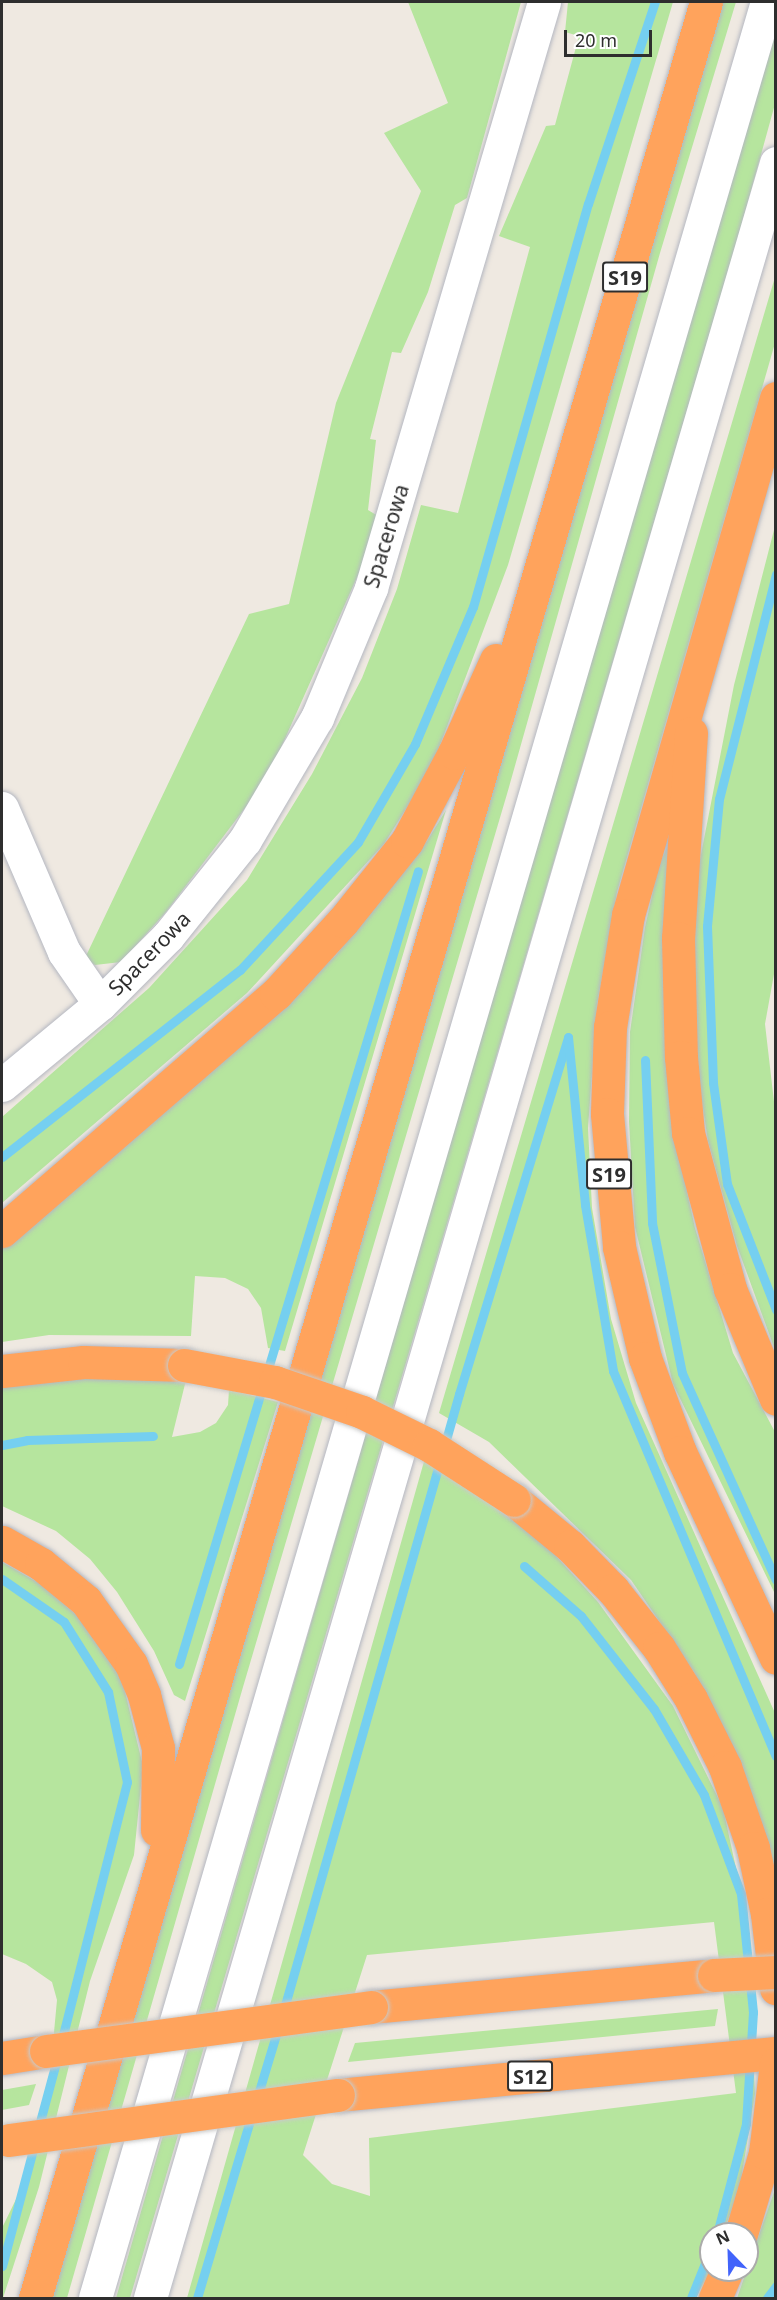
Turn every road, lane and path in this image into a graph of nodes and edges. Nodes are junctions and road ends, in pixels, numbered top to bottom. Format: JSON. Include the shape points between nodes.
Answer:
{"nodes":[{"id":1,"x":544,"y":2,"type":"edge"},
{"id":2,"x":706,"y":2,"type":"edge"},
{"id":3,"x":767,"y":2,"type":"edge"},
{"id":4,"x":776,"y":164,"type":"edge"},
{"id":5,"x":776,"y":398,"type":"edge"},
{"id":6,"x":545,"y":552,"type":"junction"},
{"id":7,"x":695,"y":671,"type":"junction"},
{"id":8,"x":2,"y":808,"type":"edge"},
{"id":9,"x":100,"y":1004,"type":"junction"},
{"id":10,"x":2,"y":1085,"type":"edge"},
{"id":11,"x":2,"y":1231,"type":"edge"},
{"id":12,"x":2,"y":1371,"type":"edge"},
{"id":13,"x":776,"y":1399,"type":"edge"},
{"id":14,"x":2,"y":1542,"type":"edge"},
{"id":15,"x":776,"y":1658,"type":"edge"},
{"id":16,"x":152,"y":1896,"type":"junction"},
{"id":17,"x":776,"y":1972,"type":"edge"},
{"id":18,"x":776,"y":1988,"type":"edge"},
{"id":19,"x":776,"y":2053,"type":"edge"},
{"id":20,"x":2,"y":2058,"type":"edge"},
{"id":21,"x":776,"y":2064,"type":"edge"},
{"id":22,"x":5,"y":2140,"type":"edge"},
{"id":23,"x":745,"y":2222,"type":"edge"},
{"id":24,"x":722,"y":2282,"type":"edge"},
{"id":25,"x":35,"y":2298,"type":"edge"},
{"id":26,"x":95,"y":2298,"type":"edge"},
{"id":27,"x":150,"y":2298,"type":"edge"},
{"id":28,"x":715,"y":2298,"type":"edge"}],
"edges":[{"from":1,"to":9,"type":"main road","name":"Spacerowa","via":[[393,516],[341,668],[293,764],[245,840],[168,936]]},
{"from":2,"to":6,"type":"highway","number":"S19"},
{"from":3,"to":26,"type":"main road"},
{"from":4,"to":27,"type":"main road"},
{"from":5,"to":7,"type":"highway","number":"S19"},
{"from":6,"to":11,"type":"highway","number":"S19","via":[[454,753],[407,841],[276,994]]},
{"from":6,"to":16,"type":"highway"},
{"from":7,"to":13,"type":"highway","via":[[678,938],[681,1057],[688,1133],[730,1289]]},
{"from":7,"to":15,"type":"highway","number":"S19","via":[[637,877],[619,959],[607,1064],[609,1166],[624,1274],[650,1374],[680,1452]]},
{"from":8,"to":9,"type":"main road","via":[[64,952]]},
{"from":9,"to":10,"type":"main road","name":"Spacerowa"},
{"from":12,"to":18,"type":"highway","bridge":true,"via":[[84,1362],[184,1365],[266,1380],[362,1412],[439,1451],[514,1500],[570,1546],[613,1590],[659,1647],[691,1699],[725,1767],[753,1848]]},
{"from":14,"to":16,"type":"highway","via":[[41,1564],[86,1601],[121,1646],[138,1678],[155,1730],[160,1769]]},
{"from":16,"to":25,"type":"highway"},
{"from":17,"to":20,"type":"highway","bridge":true,"via":[[371,2007]]},
{"from":19,"to":22,"type":"highway","number":"S12","bridge":true,"via":[[338,2095]]},
{"from":21,"to":23,"type":"highway","via":[[765,2153]]},
{"from":24,"to":28,"type":"highway"}]}
